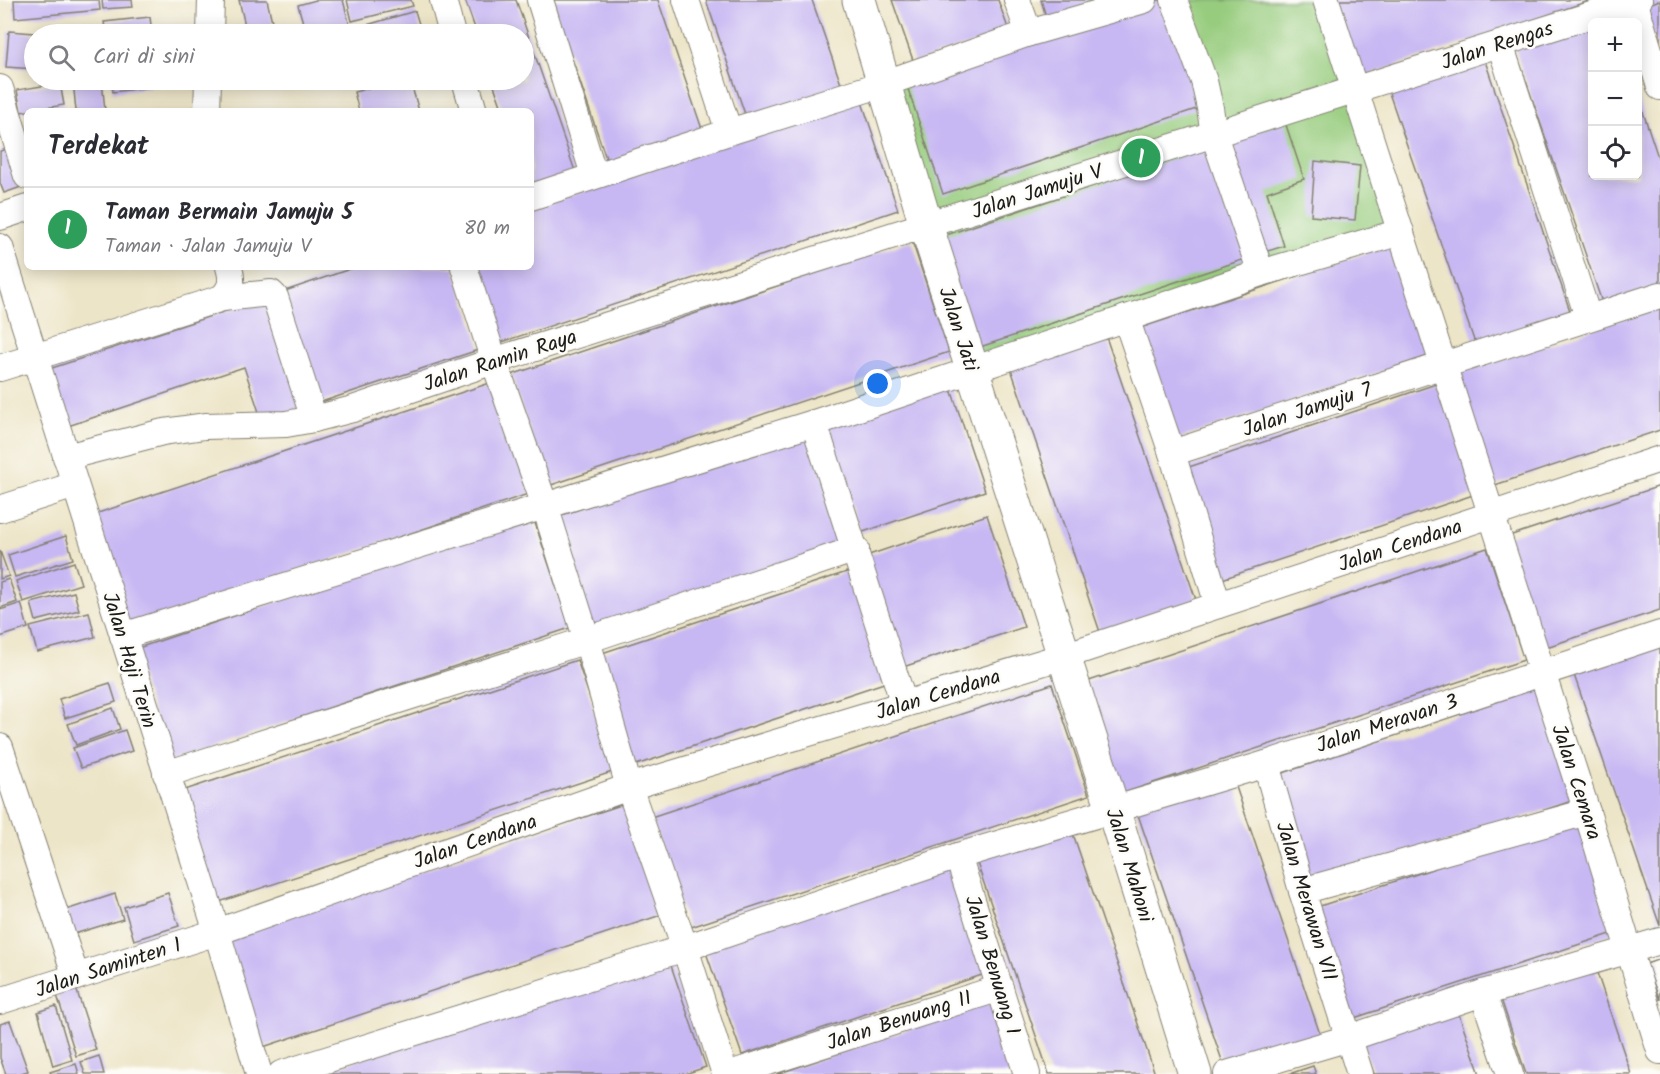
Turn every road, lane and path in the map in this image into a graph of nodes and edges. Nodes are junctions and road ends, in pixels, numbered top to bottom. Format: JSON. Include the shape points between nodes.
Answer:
{"nodes":[{"id":1,"x":211,"y":0,"type":"edge"},
{"id":2,"x":443,"y":0,"type":"edge"},
{"id":3,"x":540,"y":0,"type":"edge"},
{"id":4,"x":686,"y":0,"type":"edge"},
{"id":5,"x":859,"y":0,"type":"edge"},
{"id":6,"x":1017,"y":0,"type":"edge"},
{"id":7,"x":1144,"y":0,"type":"edge"},
{"id":8,"x":1174,"y":0,"type":"edge"},
{"id":9,"x":1326,"y":0,"type":"edge"},
{"id":10,"x":1636,"y":0,"type":"edge"},
{"id":11,"x":210,"y":24,"type":"edge"},
{"id":12,"x":449,"y":24,"type":"edge"},
{"id":13,"x":1029,"y":33,"type":"junction"},
{"id":14,"x":1500,"y":44,"type":"junction"},
{"id":15,"x":883,"y":84,"type":"junction"},
{"id":16,"x":1660,"y":87,"type":"edge"},
{"id":17,"x":0,"y":88,"type":"edge"},
{"id":18,"x":208,"y":90,"type":"edge"},
{"id":19,"x":468,"y":90,"type":"edge"},
{"id":20,"x":1355,"y":90,"type":"junction"},
{"id":21,"x":207,"y":108,"type":"edge"},
{"id":22,"x":473,"y":108,"type":"edge"},
{"id":23,"x":729,"y":132,"type":"junction"},
{"id":24,"x":1214,"y":135,"type":"junction"},
{"id":25,"x":24,"y":166,"type":"edge"},
{"id":26,"x":594,"y":175,"type":"junction"},
{"id":27,"x":534,"y":196,"type":"edge"},
{"id":28,"x":24,"y":209,"type":"edge"},
{"id":29,"x":0,"y":217,"type":"edge"},
{"id":30,"x":926,"y":225,"type":"junction"},
{"id":31,"x":1401,"y":232,"type":"junction"},
{"id":32,"x":0,"y":247,"type":"edge"},
{"id":33,"x":230,"y":270,"type":"edge"},
{"id":34,"x":465,"y":270,"type":"edge"},
{"id":35,"x":1261,"y":273,"type":"junction"},
{"id":36,"x":1660,"y":295,"type":"edge"},
{"id":37,"x":222,"y":298,"type":"junction"},
{"id":38,"x":1588,"y":317,"type":"junction"},
{"id":39,"x":1126,"y":318,"type":"junction"},
{"id":40,"x":34,"y":358,"type":"junction"},
{"id":41,"x":494,"y":361,"type":"junction"},
{"id":42,"x":1443,"y":366,"type":"junction"},
{"id":43,"x":0,"y":368,"type":"edge"},
{"id":44,"x":972,"y":370,"type":"junction"},
{"id":45,"x":314,"y":419,"type":"junction"},
{"id":46,"x":814,"y":423,"type":"junction"},
{"id":47,"x":1172,"y":453,"type":"junction"},
{"id":48,"x":66,"y":457,"type":"junction"},
{"id":49,"x":1660,"y":459,"type":"edge"},
{"id":50,"x":75,"y":485,"type":"junction"},
{"id":51,"x":545,"y":506,"type":"junction"},
{"id":52,"x":0,"y":509,"type":"edge"},
{"id":53,"x":1491,"y":515,"type":"junction"},
{"id":54,"x":856,"y":549,"type":"junction"},
{"id":55,"x":1218,"y":604,"type":"junction"},
{"id":56,"x":1660,"y":634,"type":"edge"},
{"id":57,"x":123,"y":636,"type":"junction"},
{"id":58,"x":587,"y":640,"type":"junction"},
{"id":59,"x":1064,"y":656,"type":"junction"},
{"id":60,"x":1541,"y":672,"type":"junction"},
{"id":61,"x":904,"y":704,"type":"junction"},
{"id":62,"x":0,"y":747,"type":"edge"},
{"id":63,"x":1266,"y":764,"type":"junction"},
{"id":64,"x":166,"y":774,"type":"junction"},
{"id":65,"x":629,"y":787,"type":"junction"},
{"id":66,"x":1113,"y":809,"type":"junction"},
{"id":67,"x":1587,"y":812,"type":"junction"},
{"id":68,"x":958,"y":856,"type":"junction"},
{"id":69,"x":1302,"y":891,"type":"junction"},
{"id":70,"x":217,"y":933,"type":"junction"},
{"id":71,"x":1660,"y":941,"type":"edge"},
{"id":72,"x":685,"y":948,"type":"junction"},
{"id":73,"x":1629,"y":951,"type":"junction"},
{"id":74,"x":76,"y":977,"type":"junction"},
{"id":75,"x":1000,"y":988,"type":"junction"},
{"id":76,"x":1483,"y":993,"type":"junction"},
{"id":77,"x":0,"y":1001,"type":"edge"},
{"id":78,"x":1349,"y":1038,"type":"junction"},
{"id":79,"x":1660,"y":1051,"type":"edge"},
{"id":80,"x":259,"y":1074,"type":"edge"},
{"id":81,"x":281,"y":1074,"type":"edge"},
{"id":82,"x":725,"y":1074,"type":"edge"},
{"id":83,"x":729,"y":1074,"type":"edge"},
{"id":84,"x":1027,"y":1074,"type":"edge"},
{"id":85,"x":1195,"y":1074,"type":"edge"},
{"id":86,"x":1227,"y":1074,"type":"edge"},
{"id":87,"x":1360,"y":1074,"type":"edge"},
{"id":88,"x":1510,"y":1074,"type":"edge"}],
"edges":[{"from":1,"to":11,"type":"street"},
{"from":2,"to":12,"type":"street"},
{"from":3,"to":26,"type":"street"},
{"from":4,"to":23,"type":"street"},
{"from":5,"to":15,"type":"street","name":"Jalan Jati"},
{"from":6,"to":13,"type":"street"},
{"from":7,"to":13,"type":"street"},
{"from":8,"to":24,"type":"street","via":[[1204,81]]},
{"from":9,"to":20,"type":"street","name":"Jalan Cemara"},
{"from":10,"to":14,"type":"street","name":"Jalan Rengas"},
{"from":10,"to":16,"type":"street"},
{"from":13,"to":15,"type":"street"},
{"from":14,"to":20,"type":"street","name":"Jalan Rengas"},
{"from":14,"to":38,"type":"street"},
{"from":15,"to":23,"type":"street"},
{"from":15,"to":30,"type":"street","name":"Jalan Jati"},
{"from":17,"to":25,"type":"street"},
{"from":18,"to":21,"type":"street"},
{"from":19,"to":22,"type":"street"},
{"from":20,"to":24,"type":"street","name":"Jalan Jamuju V"},
{"from":20,"to":31,"type":"street","name":"Jalan Cemara"},
{"from":23,"to":26,"type":"street"},
{"from":24,"to":30,"type":"street","name":"Jalan Jamuju V"},
{"from":24,"to":35,"type":"street"},
{"from":26,"to":27,"type":"street"},
{"from":28,"to":29,"type":"street"},
{"from":30,"to":41,"type":"street","name":"Jalan Ramin Raya"},
{"from":30,"to":44,"type":"street","name":"Jalan Jati"},
{"from":31,"to":35,"type":"street"},
{"from":31,"to":42,"type":"street","name":"Jalan Cemara"},
{"from":32,"to":40,"type":"street","name":"Jalan Haji Terin"},
{"from":33,"to":37,"type":"street","via":[[231,288]]},
{"from":34,"to":41,"type":"street"},
{"from":35,"to":39,"type":"street"},
{"from":36,"to":38,"type":"street","name":"Jalan Jamuju 7"},
{"from":37,"to":40,"type":"street"},
{"from":37,"to":45,"type":"street","via":[[271,293],[275,297]]},
{"from":38,"to":42,"type":"street","name":"Jalan Jamuju 7"},
{"from":39,"to":44,"type":"street"},
{"from":39,"to":47,"type":"street"},
{"from":40,"to":43,"type":"street"},
{"from":40,"to":48,"type":"street","name":"Jalan Haji Terin"},
{"from":41,"to":45,"type":"street","name":"Jalan Ramin Raya"},
{"from":41,"to":51,"type":"street"},
{"from":42,"to":47,"type":"street","name":"Jalan Jamuju 7"},
{"from":42,"to":53,"type":"street","name":"Jalan Cemara"},
{"from":44,"to":46,"type":"street"},
{"from":44,"to":59,"type":"street","name":"Jalan Jati"},
{"from":45,"to":48,"type":"street","name":"Jalan Ramin Raya","via":[[163,432]]},
{"from":46,"to":51,"type":"street"},
{"from":46,"to":54,"type":"street"},
{"from":47,"to":55,"type":"street"},
{"from":48,"to":50,"type":"street","name":"Jalan Haji Terin"},
{"from":49,"to":53,"type":"street","name":"Jalan Cendana"},
{"from":50,"to":52,"type":"street"},
{"from":50,"to":57,"type":"street","name":"Jalan Haji Terin"},
{"from":51,"to":57,"type":"street"},
{"from":51,"to":58,"type":"street"},
{"from":53,"to":55,"type":"street","name":"Jalan Cendana"},
{"from":53,"to":60,"type":"street","name":"Jalan Cemara"},
{"from":54,"to":58,"type":"street"},
{"from":54,"to":61,"type":"street"},
{"from":55,"to":59,"type":"street","name":"Jalan Cendana"},
{"from":56,"to":60,"type":"street","name":"Jalan Meravan 3"},
{"from":57,"to":64,"type":"street","name":"Jalan Haji Terin"},
{"from":58,"to":64,"type":"street"},
{"from":58,"to":65,"type":"street"},
{"from":59,"to":61,"type":"street","name":"Jalan Cendana"},
{"from":59,"to":66,"type":"street","name":"Jalan Mahoni"},
{"from":60,"to":63,"type":"street","name":"Jalan Meravan 3"},
{"from":60,"to":67,"type":"street","name":"Jalan Cemara"},
{"from":61,"to":65,"type":"street","name":"Jalan Cendana"},
{"from":62,"to":74,"type":"street"},
{"from":63,"to":66,"type":"street","name":"Jalan Meravan 3"},
{"from":63,"to":69,"type":"street","name":"Jalan Merawan VII"},
{"from":64,"to":70,"type":"street","name":"Jalan Haji Terin"},
{"from":65,"to":70,"type":"street","name":"Jalan Cendana"},
{"from":65,"to":72,"type":"street"},
{"from":66,"to":68,"type":"street","name":"Jalan Meravan 3"},
{"from":66,"to":85,"type":"street","name":"Jalan Mahoni"},
{"from":67,"to":69,"type":"street"},
{"from":67,"to":73,"type":"street","name":"Jalan Cemara"},
{"from":68,"to":72,"type":"street","name":"Jalan Meravan 3"},
{"from":68,"to":75,"type":"street","name":"Jalan Benuang I"},
{"from":69,"to":78,"type":"street","name":"Jalan Merawan VII"},
{"from":70,"to":74,"type":"street","name":"Jalan Saminten 1"},
{"from":70,"to":80,"type":"street","name":"Jalan Haji Terin"},
{"from":71,"to":73,"type":"street"},
{"from":72,"to":81,"type":"street","name":"Jalan Meravan 3"},
{"from":72,"to":82,"type":"street"},
{"from":73,"to":76,"type":"street"},
{"from":73,"to":79,"type":"street","name":"Jalan Cemara"},
{"from":74,"to":77,"type":"street","name":"Jalan Saminten 1"},
{"from":75,"to":83,"type":"street","name":"Jalan Benuang II"},
{"from":75,"to":84,"type":"street","name":"Jalan Benuang I"},
{"from":76,"to":78,"type":"street"},
{"from":76,"to":88,"type":"street"},
{"from":78,"to":86,"type":"street"},
{"from":78,"to":87,"type":"street","name":"Jalan Merawan VII"}]}
